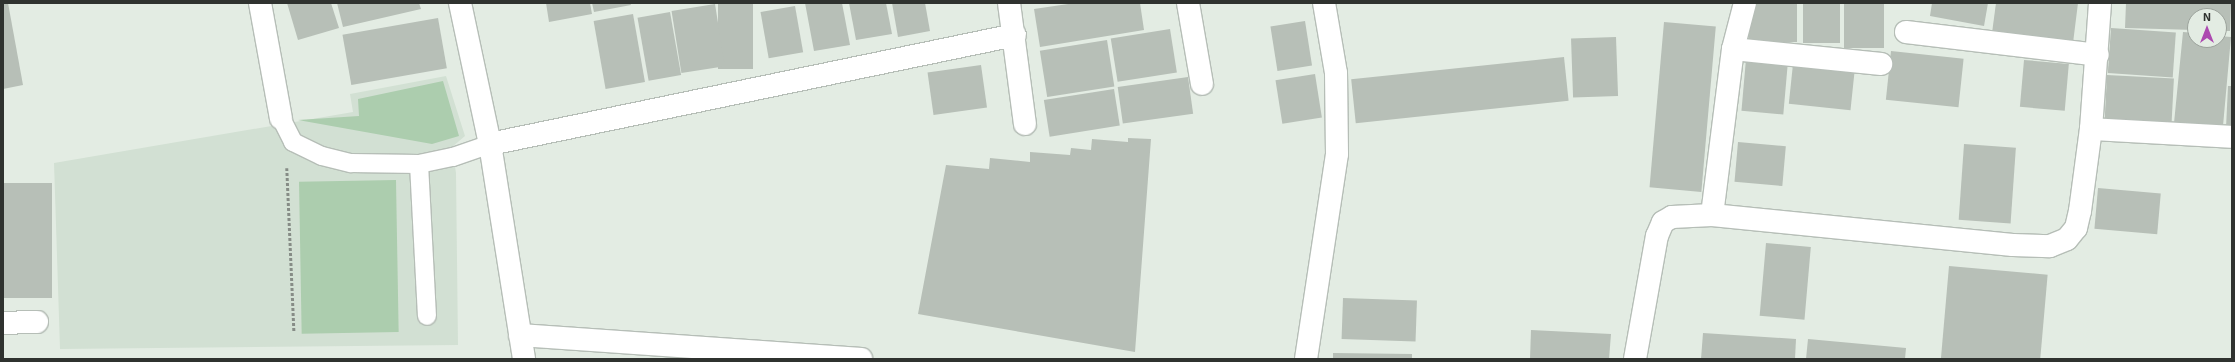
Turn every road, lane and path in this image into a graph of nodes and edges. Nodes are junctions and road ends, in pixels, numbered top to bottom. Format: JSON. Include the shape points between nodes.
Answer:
{"nodes":[{"id":1,"x":260,"y":3,"type":"edge"},
{"id":2,"x":460,"y":3,"type":"edge"},
{"id":3,"x":1009,"y":3,"type":"edge"},
{"id":4,"x":1188,"y":3,"type":"edge"},
{"id":5,"x":1324,"y":3,"type":"edge"},
{"id":6,"x":1745,"y":3,"type":"edge"},
{"id":7,"x":2100,"y":3,"type":"edge"},
{"id":8,"x":1906,"y":32,"type":"dead end"},
{"id":9,"x":1015,"y":36,"type":"junction"},
{"id":10,"x":1733,"y":49,"type":"junction"},
{"id":11,"x":2098,"y":55,"type":"junction"},
{"id":12,"x":1881,"y":64,"type":"dead end"},
{"id":13,"x":1202,"y":84,"type":"dead end"},
{"id":14,"x":281,"y":118,"type":"joint"},
{"id":15,"x":1025,"y":124,"type":"dead end"},
{"id":16,"x":2091,"y":129,"type":"junction"},
{"id":17,"x":2232,"y":137,"type":"edge"},
{"id":18,"x":293,"y":142,"type":"junction"},
{"id":19,"x":490,"y":144,"type":"junction"},
{"id":20,"x":419,"y":164,"type":"junction"},
{"id":21,"x":1712,"y":215,"type":"junction"},
{"id":22,"x":428,"y":316,"type":"dead end"},
{"id":23,"x":37,"y":322,"type":"dead end"},
{"id":24,"x":3,"y":323,"type":"edge"},
{"id":25,"x":294,"y":331,"type":"dead end"},
{"id":26,"x":520,"y":335,"type":"junction"},
{"id":27,"x":736,"y":354,"type":"edge"},
{"id":28,"x":524,"y":359,"type":"edge"},
{"id":29,"x":861,"y":359,"type":"edge"},
{"id":30,"x":1306,"y":359,"type":"edge"},
{"id":31,"x":1635,"y":359,"type":"edge"}],
"edges":[{"from":1,"to":14,"type":"street"},
{"from":2,"to":19,"type":"street"},
{"from":3,"to":9,"type":"street"},
{"from":4,"to":13,"type":"street"},
{"from":5,"to":30,"type":"street","via":[[1336,73],[1338,154]]},
{"from":6,"to":10,"type":"street"},
{"from":7,"to":11,"type":"street"},
{"from":8,"to":11,"type":"street"},
{"from":9,"to":15,"type":"street"},
{"from":9,"to":19,"type":"street"},
{"from":10,"to":12,"type":"street"},
{"from":10,"to":21,"type":"street"},
{"from":11,"to":16,"type":"street"},
{"from":14,"to":18,"type":"lane"},
{"from":16,"to":17,"type":"street"},
{"from":16,"to":21,"type":"street","via":[[2076,228],[2067,239],[2050,246],[2005,244]]},
{"from":18,"to":20,"type":"lane","via":[[322,156],[351,163]]},
{"from":18,"to":25,"type":"path","via":[[286,174]]},
{"from":19,"to":20,"type":"lane","via":[[453,157]]},
{"from":19,"to":26,"type":"street"},
{"from":20,"to":22,"type":"lane"},
{"from":21,"to":31,"type":"street","via":[[1672,217],[1663,222],[1653,257]]},
{"from":23,"to":24,"type":"street"},
{"from":26,"to":27,"type":"street"},
{"from":26,"to":28,"type":"street"},
{"from":27,"to":29,"type":"street"}]}
